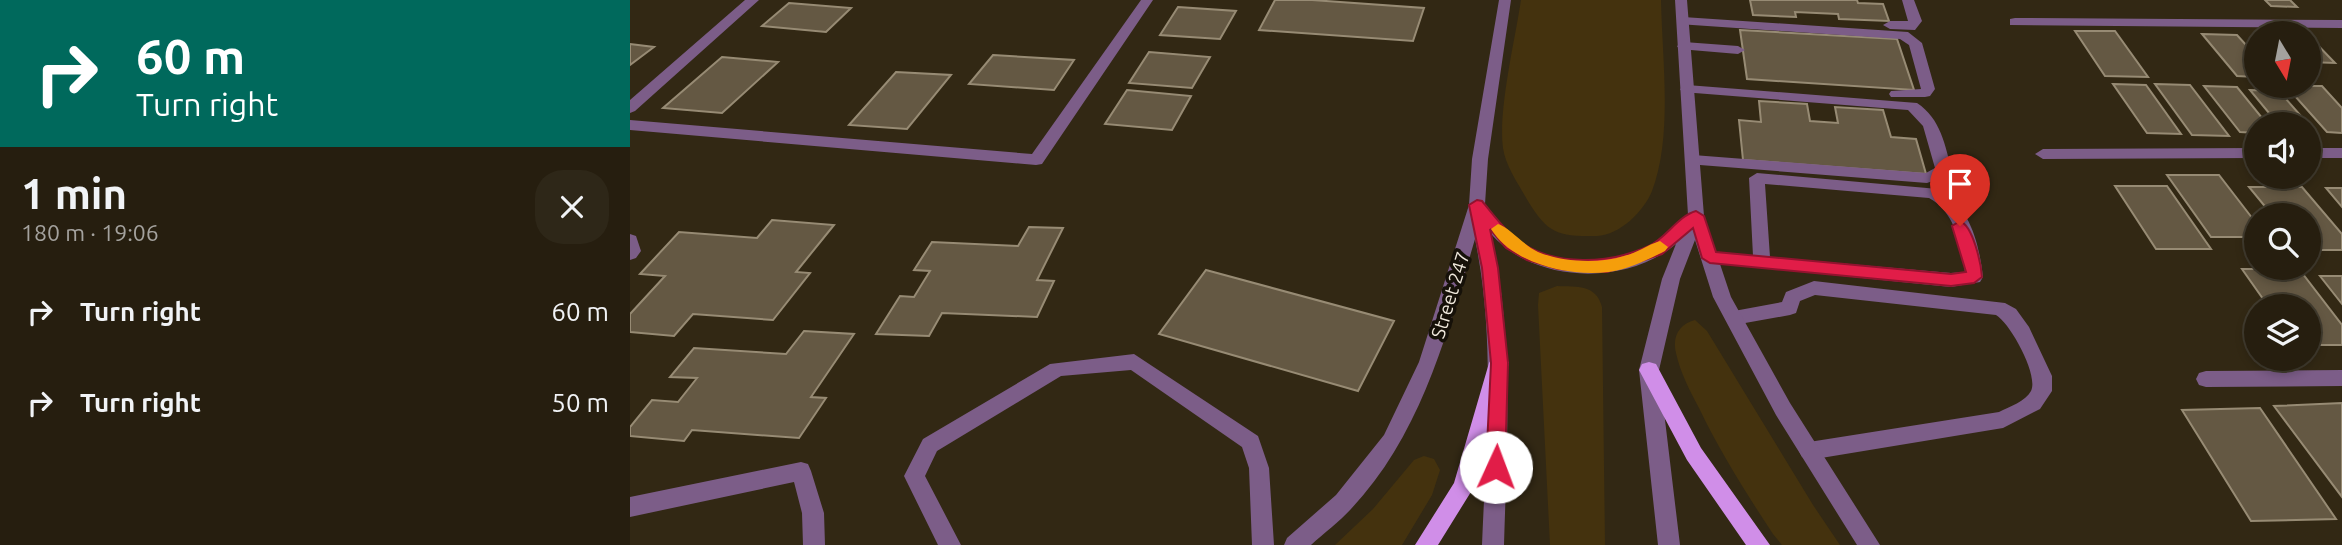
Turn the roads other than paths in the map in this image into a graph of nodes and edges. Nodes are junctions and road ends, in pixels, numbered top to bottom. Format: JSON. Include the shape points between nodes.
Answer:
{"nodes":[{"id":1,"x":753,"y":0,"type":"edge"},
{"id":2,"x":1147,"y":0,"type":"edge"},
{"id":3,"x":1505,"y":0,"type":"edge"},
{"id":4,"x":1908,"y":0,"type":"edge"},
{"id":5,"x":1682,"y":12,"type":"edge"},
{"id":6,"x":2015,"y":22,"type":"dead end"},
{"id":7,"x":2342,"y":24,"type":"edge"},
{"id":8,"x":1685,"y":46,"type":"junction"},
{"id":9,"x":1738,"y":50,"type":"dead end"},
{"id":10,"x":1687,"y":83,"type":"junction"},
{"id":11,"x":630,"y":108,"type":"edge"},
{"id":12,"x":630,"y":125,"type":"edge"},
{"id":13,"x":2244,"y":153,"type":"edge"},
{"id":14,"x":2321,"y":153,"type":"edge"},
{"id":15,"x":2342,"y":153,"type":"edge"},
{"id":16,"x":2043,"y":154,"type":"dead end"},
{"id":17,"x":1693,"y":160,"type":"junction"},
{"id":18,"x":1477,"y":205,"type":"junction"},
{"id":19,"x":1696,"y":216,"type":"junction"},
{"id":20,"x":630,"y":240,"type":"edge"},
{"id":21,"x":630,"y":254,"type":"edge"},
{"id":22,"x":1710,"y":258,"type":"junction"},
{"id":23,"x":1762,"y":261,"type":"junction"},
{"id":24,"x":1734,"y":318,"type":"junction"},
{"id":25,"x":1499,"y":363,"type":"junction"},
{"id":26,"x":1649,"y":370,"type":"junction"},
{"id":27,"x":2342,"y":378,"type":"edge"},
{"id":28,"x":2206,"y":379,"type":"dead end"},
{"id":29,"x":1809,"y":451,"type":"junction"},
{"id":30,"x":630,"y":507,"type":"edge"},
{"id":31,"x":814,"y":545,"type":"edge"},
{"id":32,"x":950,"y":545,"type":"edge"},
{"id":33,"x":1263,"y":545,"type":"edge"},
{"id":34,"x":1295,"y":545,"type":"edge"},
{"id":35,"x":1426,"y":545,"type":"edge"},
{"id":36,"x":1493,"y":545,"type":"edge"},
{"id":37,"x":1669,"y":545,"type":"edge"},
{"id":38,"x":1759,"y":545,"type":"edge"},
{"id":39,"x":1869,"y":545,"type":"edge"}],
"edges":[{"from":1,"to":11,"type":"street"},
{"from":2,"to":12,"type":"street","via":[[1036,160]]},
{"from":3,"to":18,"type":"street","name":"Street 247"},
{"from":4,"to":5,"type":"street","via":[[1915,20],[1910,27]]},
{"from":5,"to":8,"type":"street"},
{"from":5,"to":10,"type":"street","via":[[1903,35],[1915,43],[1928,89],[1910,96]]},
{"from":6,"to":7,"type":"street"},
{"from":8,"to":9,"type":"street"},
{"from":8,"to":10,"type":"street"},
{"from":10,"to":17,"type":"street"},
{"from":10,"to":17,"type":"street","via":[[1912,106],[1930,122],[1944,171],[1927,178]]},
{"from":13,"to":16,"type":"street"},
{"from":14,"to":15,"type":"street"},
{"from":17,"to":19,"type":"street"},
{"from":18,"to":19,"type":"street","via":[[1512,244],[1558,264],[1607,266],[1657,250]]},
{"from":18,"to":25,"type":"street","via":[[1490,268]]},
{"from":18,"to":34,"type":"street","name":"Street 247","via":[[1429,362],[1391,441],[1344,502]]},
{"from":19,"to":22,"type":"street"},
{"from":19,"to":26,"type":"street","via":[[1671,279]]},
{"from":20,"to":21,"type":"street"},
{"from":22,"to":23,"type":"street"},
{"from":22,"to":24,"type":"street"},
{"from":23,"to":23,"type":"street","via":[[1951,280],[1974,277],[1953,208],[1932,193],[1757,178]]},
{"from":24,"to":29,"type":"street"},
{"from":24,"to":29,"type":"street","via":[[1790,308],[1792,297],[1815,288],[1999,308],[2010,314],[2022,332],[2042,376],[2042,391],[2033,403],[2003,421]]},
{"from":25,"to":35,"type":"main road","via":[[1463,487]]},
{"from":25,"to":36,"type":"street"},
{"from":26,"to":37,"type":"street"},
{"from":26,"to":38,"type":"main road","via":[[1694,454]]},
{"from":27,"to":28,"type":"street"},
{"from":29,"to":39,"type":"street"},
{"from":30,"to":31,"type":"street","via":[[801,471],[813,513]]},
{"from":32,"to":33,"type":"street","via":[[914,476],[930,445],[1057,369],[1134,362],[1251,442],[1259,468]]}]}
